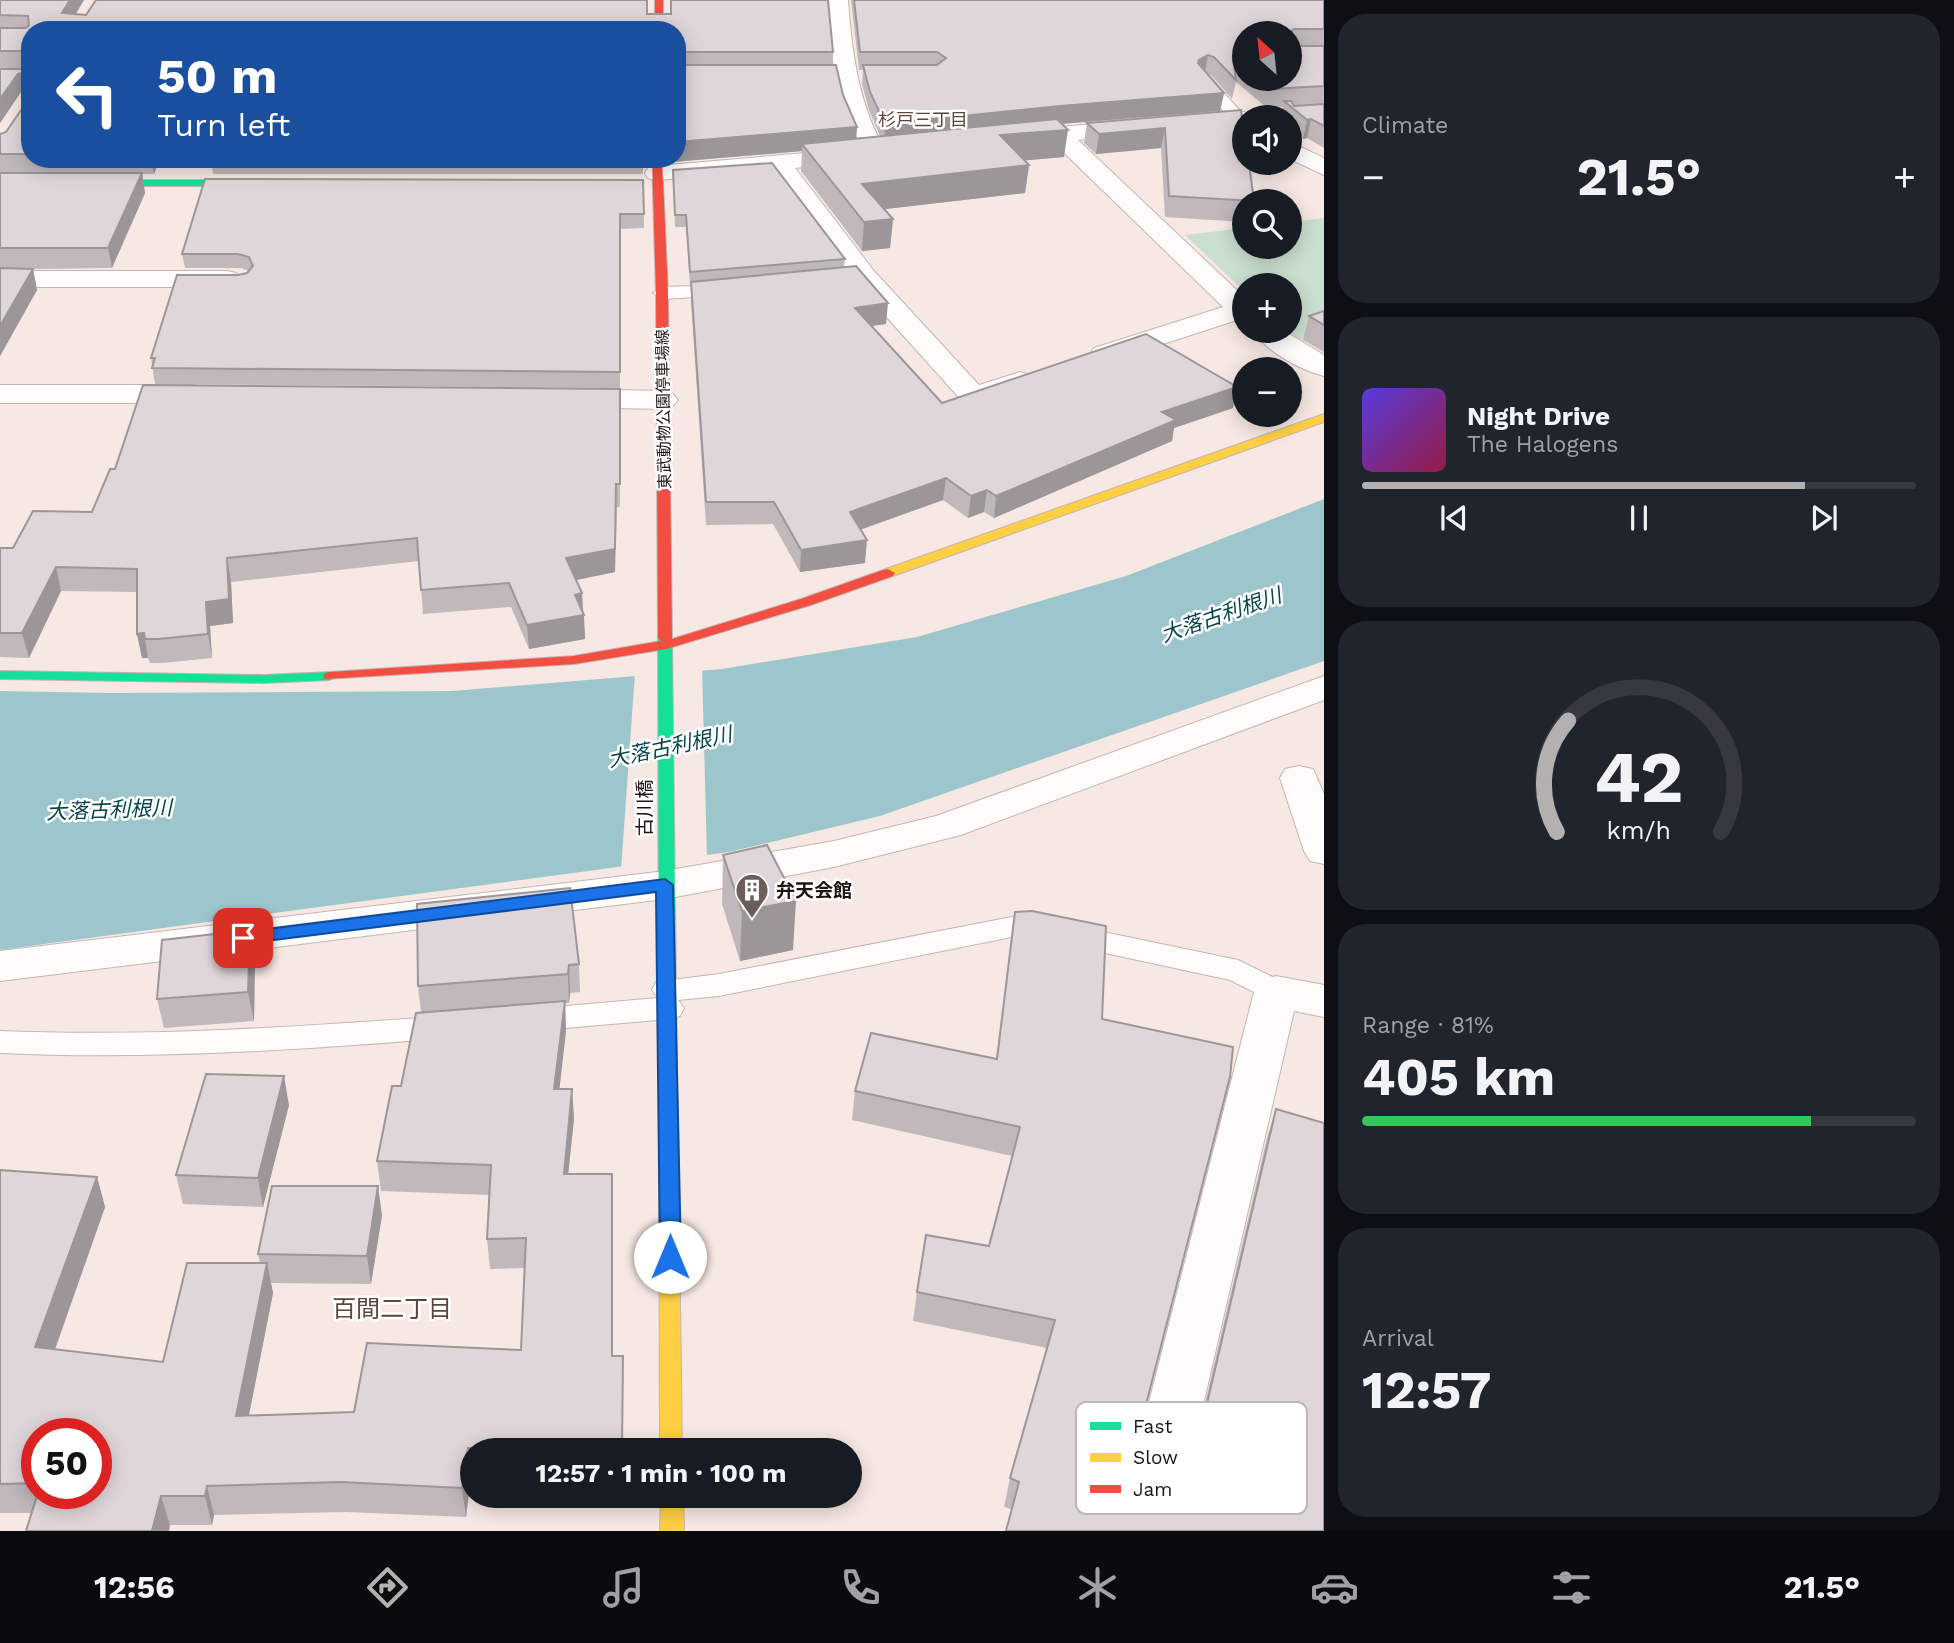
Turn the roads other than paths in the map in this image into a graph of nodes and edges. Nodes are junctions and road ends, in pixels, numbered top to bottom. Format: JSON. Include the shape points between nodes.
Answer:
{"nodes":[{"id":1,"x":659,"y":0,"type":"edge"},
{"id":2,"x":838,"y":0,"type":"edge"},
{"id":3,"x":659,"y":21,"type":"edge"},
{"id":4,"x":1203,"y":80,"type":"edge"},
{"id":5,"x":1232,"y":109,"type":"edge"},
{"id":6,"x":1324,"y":113,"type":"edge"},
{"id":7,"x":1302,"y":115,"type":"edge"},
{"id":8,"x":1232,"y":121,"type":"edge"},
{"id":9,"x":1058,"y":134,"type":"junction"},
{"id":10,"x":993,"y":141,"type":"edge"},
{"id":11,"x":901,"y":151,"type":"edge"},
{"id":12,"x":875,"y":154,"type":"junction"},
{"id":13,"x":1302,"y":156,"type":"edge"},
{"id":14,"x":780,"y":164,"type":"junction"},
{"id":15,"x":1324,"y":168,"type":"edge"},
{"id":16,"x":653,"y":175,"type":"edge"},
{"id":17,"x":0,"y":183,"type":"edge"},
{"id":18,"x":265,"y":183,"type":"edge"},
{"id":19,"x":865,"y":276,"type":"junction"},
{"id":20,"x":0,"y":279,"type":"edge"},
{"id":21,"x":240,"y":279,"type":"edge"},
{"id":22,"x":837,"y":279,"type":"edge"},
{"id":23,"x":740,"y":289,"type":"edge"},
{"id":24,"x":662,"y":293,"type":"junction"},
{"id":25,"x":1232,"y":300,"type":"edge"},
{"id":26,"x":1232,"y":314,"type":"edge"},
{"id":27,"x":1282,"y":343,"type":"edge"},
{"id":28,"x":1324,"y":367,"type":"edge"},
{"id":29,"x":0,"y":394,"type":"edge"},
{"id":30,"x":216,"y":394,"type":"edge"},
{"id":31,"x":541,"y":398,"type":"edge"},
{"id":32,"x":663,"y":400,"type":"junction"},
{"id":33,"x":1324,"y":418,"type":"edge"},
{"id":34,"x":665,"y":652,"type":"junction"},
{"id":35,"x":0,"y":675,"type":"edge"},
{"id":36,"x":1324,"y":687,"type":"edge"},
{"id":37,"x":1299,"y":778,"type":"dead end"},
{"id":38,"x":1324,"y":851,"type":"edge"},
{"id":39,"x":665,"y":879,"type":"junction"},
{"id":40,"x":0,"y":966,"type":"edge"},
{"id":41,"x":1276,"y":992,"type":"junction"},
{"id":42,"x":668,"y":999,"type":"junction"},
{"id":43,"x":1324,"y":1001,"type":"edge"},
{"id":44,"x":0,"y":1042,"type":"edge"},
{"id":45,"x":1176,"y":1402,"type":"edge"},
{"id":46,"x":671,"y":1438,"type":"edge"},
{"id":47,"x":672,"y":1508,"type":"edge"},
{"id":48,"x":672,"y":1531,"type":"edge"}],
"edges":[{"from":1,"to":3,"type":"main road"},
{"from":2,"to":12,"type":"street","via":[[845,78],[862,134]]},
{"from":4,"to":5,"type":"lane"},
{"from":6,"to":7,"type":"street"},
{"from":8,"to":9,"type":"street"},
{"from":9,"to":10,"type":"street"},
{"from":9,"to":25,"type":"street"},
{"from":11,"to":12,"type":"street"},
{"from":12,"to":14,"type":"street"},
{"from":13,"to":15,"type":"street"},
{"from":14,"to":16,"type":"street"},
{"from":14,"to":19,"type":"street"},
{"from":16,"to":24,"type":"main road","name":"東武動物公園停車場線"},
{"from":17,"to":18,"type":"main road"},
{"from":19,"to":22,"type":"lane"},
{"from":19,"to":26,"type":"street","via":[[973,396]]},
{"from":20,"to":21,"type":"street"},
{"from":23,"to":24,"type":"lane"},
{"from":24,"to":32,"type":"main road","name":"東武動物公園停車場線"},
{"from":27,"to":28,"type":"street"},
{"from":29,"to":30,"type":"street"},
{"from":31,"to":32,"type":"street"},
{"from":32,"to":34,"type":"main road","name":"東武動物公園停車場線"},
{"from":33,"to":34,"type":"main road"},
{"from":34,"to":35,"type":"main road","via":[[264,679]]},
{"from":34,"to":39,"type":"main road","name":"古川橋"},
{"from":36,"to":39,"type":"street","via":[[947,826],[834,853]]},
{"from":37,"to":38,"type":"street"},
{"from":39,"to":40,"type":"street"},
{"from":39,"to":42,"type":"main road"},
{"from":41,"to":42,"type":"lane","via":[[1238,971],[1022,926]]},
{"from":41,"to":43,"type":"street"},
{"from":41,"to":45,"type":"street"},
{"from":42,"to":44,"type":"lane","via":[[487,1023],[320,1037],[97,1046]]},
{"from":42,"to":46,"type":"main road"},
{"from":47,"to":48,"type":"main road"}]}
